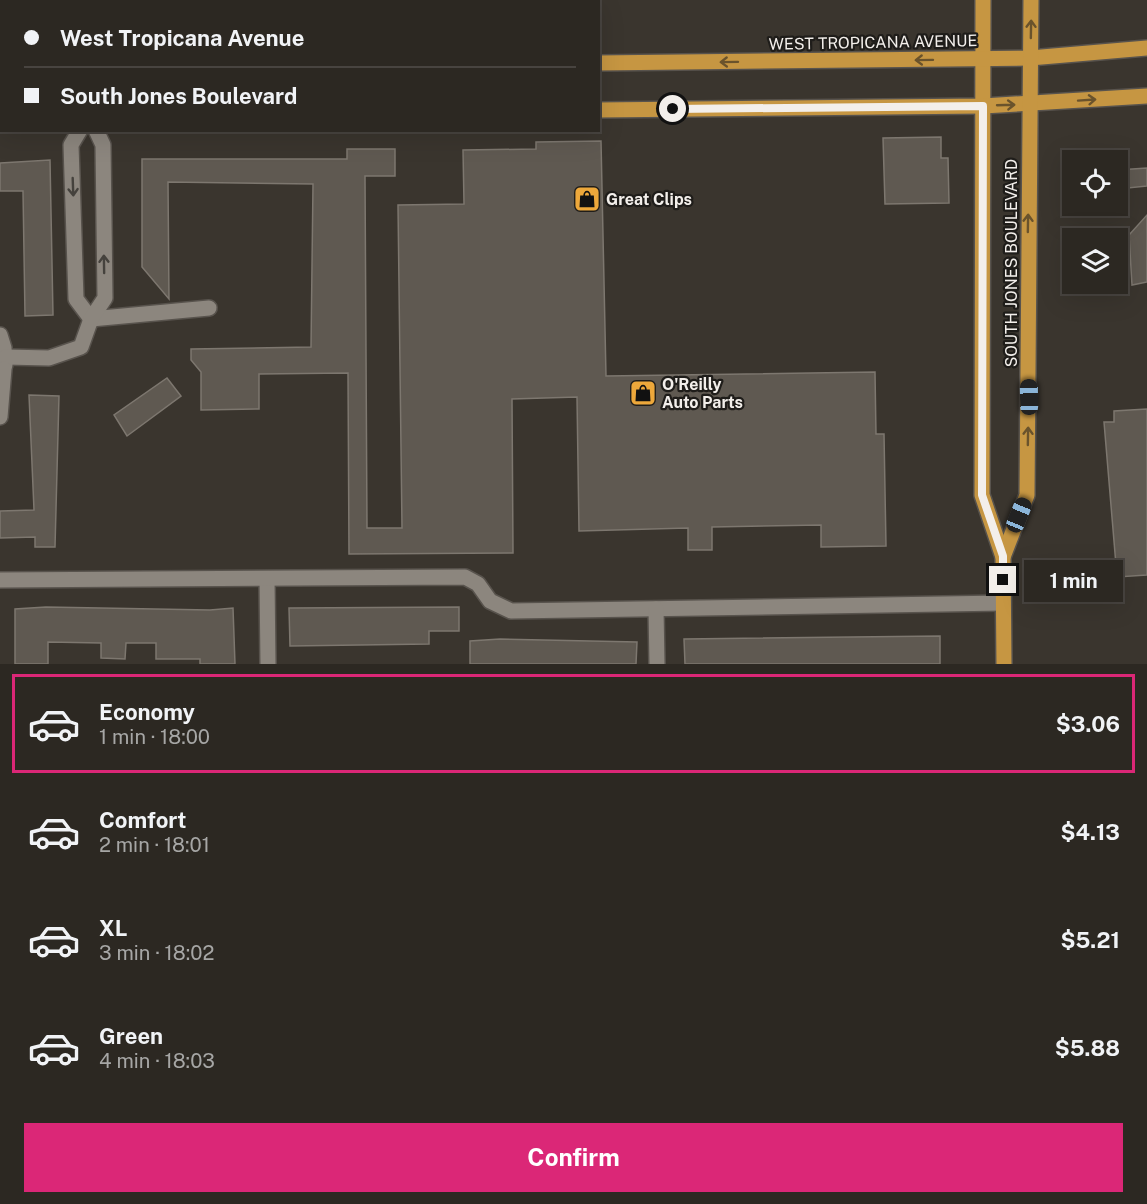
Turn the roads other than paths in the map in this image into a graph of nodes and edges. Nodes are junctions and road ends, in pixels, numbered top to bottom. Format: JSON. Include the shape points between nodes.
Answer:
{"nodes":[{"id":1,"x":983,"y":0,"type":"edge"},
{"id":2,"x":1031,"y":0,"type":"edge"},
{"id":3,"x":1147,"y":48,"type":"edge"},
{"id":4,"x":983,"y":58,"type":"junction"},
{"id":5,"x":1030,"y":58,"type":"junction"},
{"id":6,"x":600,"y":63,"type":"edge"},
{"id":7,"x":1147,"y":96,"type":"edge"},
{"id":8,"x":1029,"y":104,"type":"junction"},
{"id":9,"x":983,"y":106,"type":"junction"},
{"id":10,"x":600,"y":110,"type":"edge"},
{"id":11,"x":79,"y":132,"type":"edge"},
{"id":12,"x":97,"y":132,"type":"edge"},
{"id":13,"x":209,"y":308,"type":"dead end"},
{"id":14,"x":91,"y":319,"type":"junction"},
{"id":15,"x":0,"y":335,"type":"edge"},
{"id":16,"x":3,"y":366,"type":"edge"},
{"id":17,"x":0,"y":417,"type":"edge"},
{"id":18,"x":1003,"y":556,"type":"junction"},
{"id":19,"x":267,"y":579,"type":"junction"},
{"id":20,"x":0,"y":580,"type":"edge"},
{"id":21,"x":1003,"y":603,"type":"junction"},
{"id":22,"x":657,"y":609,"type":"junction"},
{"id":23,"x":268,"y":664,"type":"edge"},
{"id":24,"x":657,"y":664,"type":"edge"},
{"id":25,"x":1004,"y":664,"type":"edge"}],
"edges":[{"from":1,"to":4,"type":"main road","name":"SOUTH JONES BOULEVARD"},
{"from":5,"to":2,"type":"main road","name":"SOUTH JONES BOULEVARD","one_way":true},
{"from":3,"to":5,"type":"main road","name":"WEST TROPICANA AVENUE"},
{"from":4,"to":5,"type":"main road","name":"WEST TROPICANA AVENUE"},
{"from":4,"to":6,"type":"main road","name":"WEST TROPICANA AVENUE","one_way":true},
{"from":4,"to":9,"type":"main road","name":"SOUTH JONES BOULEVARD"},
{"from":5,"to":8,"type":"main road","name":"SOUTH JONES BOULEVARD"},
{"from":8,"to":7,"type":"main road","one_way":true},
{"from":9,"to":8,"type":"main road","one_way":true},
{"from":18,"to":8,"type":"main road","name":"SOUTH JONES BOULEVARD","one_way":true,"via":[[1028,495]]},
{"from":9,"to":10,"type":"main road"},
{"from":9,"to":18,"type":"main road","name":"SOUTH JONES BOULEVARD","via":[[982,495]]},
{"from":11,"to":14,"type":"street","one_way":true,"via":[[71,145],[76,299]]},
{"from":14,"to":12,"type":"street","one_way":true,"via":[[105,298],[103,145]]},
{"from":13,"to":14,"type":"street"},
{"from":14,"to":16,"type":"street","via":[[81,347],[49,358]]},
{"from":15,"to":16,"type":"street"},
{"from":16,"to":17,"type":"street"},
{"from":18,"to":21,"type":"main road","name":"SOUTH JONES BOULEVARD"},
{"from":19,"to":20,"type":"street"},
{"from":19,"to":22,"type":"street","via":[[465,577],[478,584],[490,601],[512,611]]},
{"from":19,"to":23,"type":"street"},
{"from":21,"to":22,"type":"street"},
{"from":21,"to":25,"type":"main road","name":"SOUTH JONES BOULEVARD"},
{"from":22,"to":24,"type":"street"}]}
